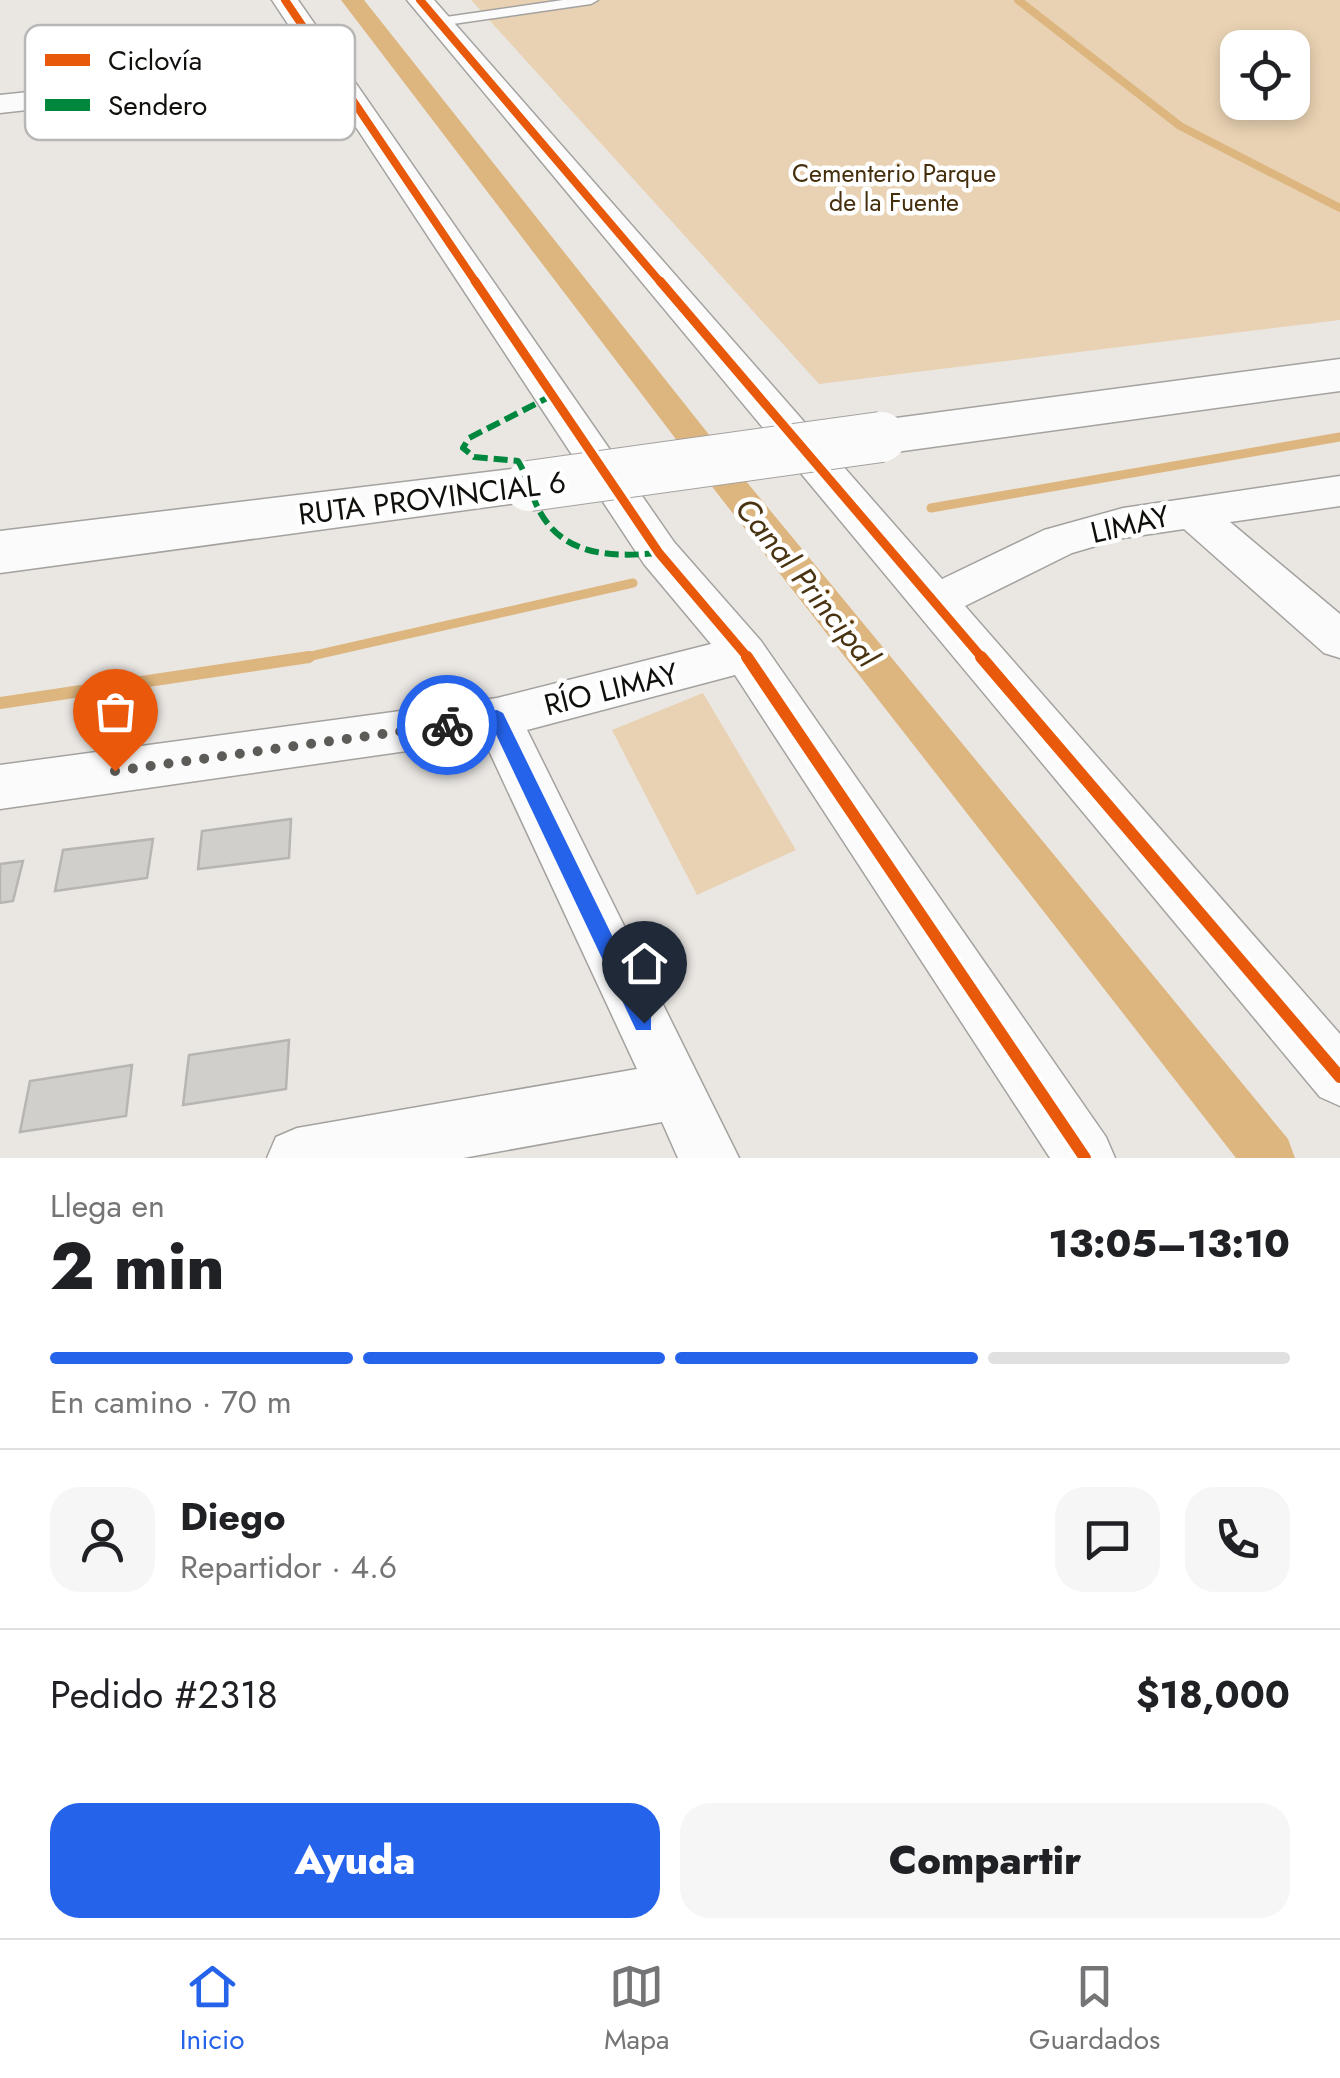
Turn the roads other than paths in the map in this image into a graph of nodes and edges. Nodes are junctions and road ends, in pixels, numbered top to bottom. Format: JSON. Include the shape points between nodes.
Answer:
{"nodes":[{"id":1,"x":285,"y":0,"type":"edge"},
{"id":2,"x":591,"y":0,"type":"edge"},
{"id":3,"x":430,"y":11,"type":"edge"},
{"id":4,"x":303,"y":25,"type":"edge"},
{"id":5,"x":25,"y":101,"type":"edge"},
{"id":6,"x":355,"y":101,"type":"edge"},
{"id":7,"x":0,"y":104,"type":"edge"},
{"id":8,"x":1340,"y":374,"type":"edge"},
{"id":9,"x":1340,"y":491,"type":"edge"},
{"id":10,"x":1190,"y":511,"type":"junction"},
{"id":11,"x":0,"y":552,"type":"edge"},
{"id":12,"x":933,"y":603,"type":"junction"},
{"id":13,"x":1340,"y":640,"type":"edge"},
{"id":14,"x":745,"y":654,"type":"junction"},
{"id":15,"x":497,"y":718,"type":"junction"},
{"id":16,"x":0,"y":787,"type":"edge"},
{"id":17,"x":1340,"y":1077,"type":"edge"},
{"id":18,"x":676,"y":1090,"type":"junction"},
{"id":19,"x":297,"y":1158,"type":"edge"},
{"id":20,"x":708,"y":1158,"type":"edge"},
{"id":21,"x":1085,"y":1158,"type":"edge"}],
"edges":[{"from":1,"to":4,"type":"street"},
{"from":2,"to":3,"type":"lane"},
{"from":3,"to":12,"type":"street"},
{"from":5,"to":7,"type":"street"},
{"from":6,"to":14,"type":"street","via":[[659,553]]},
{"from":8,"to":11,"type":"main road","name":"RUTA PROVINCIAL 6","bridge":true},
{"from":9,"to":10,"type":"street","name":"LIMAY"},
{"from":10,"to":12,"type":"street","name":"LIMAY","via":[[1060,541]]},
{"from":10,"to":13,"type":"street"},
{"from":12,"to":17,"type":"street"},
{"from":14,"to":15,"type":"street","name":"RÍO LIMAY"},
{"from":14,"to":21,"type":"street"},
{"from":15,"to":16,"type":"street","name":"RÍO LIMAY"},
{"from":15,"to":18,"type":"street"},
{"from":18,"to":19,"type":"street"},
{"from":18,"to":20,"type":"street"}]}
